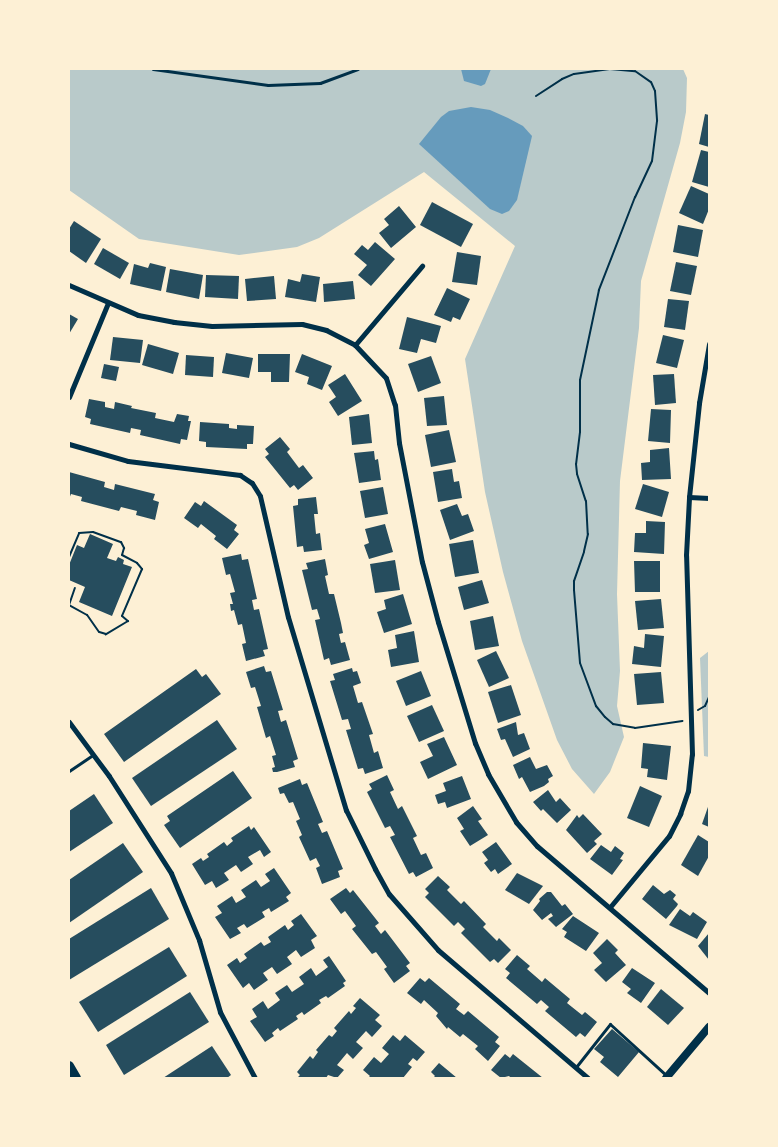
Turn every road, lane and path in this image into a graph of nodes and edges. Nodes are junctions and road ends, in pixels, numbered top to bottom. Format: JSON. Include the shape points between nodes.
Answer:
{"nodes":[{"id":1,"x":153,"y":69,"type":"edge"},
{"id":2,"x":358,"y":69,"type":"edge"},
{"id":3,"x":536,"y":96,"type":"dead end"},
{"id":4,"x":422,"y":266,"type":"dead end"},
{"id":5,"x":69,"y":285,"type":"edge"},
{"id":6,"x":108,"y":303,"type":"junction"},
{"id":7,"x":709,"y":344,"type":"edge"},
{"id":8,"x":356,"y":345,"type":"junction"},
{"id":9,"x":69,"y":397,"type":"edge"},
{"id":10,"x":69,"y":444,"type":"edge"},
{"id":11,"x":688,"y":497,"type":"junction"},
{"id":12,"x":709,"y":498,"type":"edge"},
{"id":13,"x":69,"y":557,"type":"edge"},
{"id":14,"x":75,"y":588,"type":"dead end"},
{"id":15,"x":69,"y":605,"type":"edge"},
{"id":16,"x":709,"y":697,"type":"edge"},
{"id":17,"x":690,"y":715,"type":"junction"},
{"id":18,"x":69,"y":722,"type":"edge"},
{"id":19,"x":93,"y":755,"type":"junction"},
{"id":20,"x":69,"y":771,"type":"edge"},
{"id":21,"x":610,"y":907,"type":"junction"},
{"id":22,"x":709,"y":992,"type":"edge"},
{"id":23,"x":709,"y":1027,"type":"edge"},
{"id":24,"x":69,"y":1066,"type":"edge"},
{"id":25,"x":576,"y":1068,"type":"junction"},
{"id":26,"x":667,"y":1077,"type":"edge"},
{"id":27,"x":76,"y":1078,"type":"edge"},
{"id":28,"x":255,"y":1078,"type":"edge"},
{"id":29,"x":588,"y":1078,"type":"edge"}],
"edges":[{"from":1,"to":2,"type":"lane","via":[[268,85],[320,83]]},
{"from":3,"to":17,"type":"path","via":[[574,74],[610,69],[635,71],[651,82],[655,91],[657,121],[652,161],[599,290],[580,380],[576,464],[586,501],[588,534],[574,580],[575,623],[580,663],[596,706],[613,724],[634,728],[681,722]]},
{"from":4,"to":8,"type":"street"},
{"from":5,"to":6,"type":"street"},
{"from":6,"to":8,"type":"street","via":[[138,315],[174,322],[220,326],[302,324],[326,330]]},
{"from":6,"to":9,"type":"street"},
{"from":7,"to":11,"type":"street"},
{"from":8,"to":21,"type":"street","via":[[386,378],[395,405],[399,443],[424,570],[464,706],[488,774],[516,822],[537,846]]},
{"from":10,"to":25,"type":"street","via":[[128,461],[240,475],[252,483],[260,496],[288,617],[346,810],[375,870],[400,907],[438,950]]},
{"from":11,"to":12,"type":"street"},
{"from":11,"to":17,"type":"street","via":[[686,555]]},
{"from":13,"to":15,"type":"path","via":[[79,534],[93,532],[121,542],[124,548],[122,556],[142,569],[122,616],[128,621],[106,634],[99,632],[88,615]]},
{"from":14,"to":15,"type":"path"},
{"from":16,"to":17,"type":"path","via":[[705,706]]},
{"from":17,"to":21,"type":"street","via":[[692,754],[688,791],[680,814],[669,836]]},
{"from":18,"to":19,"type":"street"},
{"from":19,"to":20,"type":"lane"},
{"from":19,"to":28,"type":"street","via":[[171,874],[199,940],[220,1012]]},
{"from":21,"to":22,"type":"street"},
{"from":23,"to":26,"type":"street"},
{"from":24,"to":27,"type":"highway"},
{"from":25,"to":26,"type":"lane","via":[[610,1024]]},
{"from":25,"to":29,"type":"street"}]}
